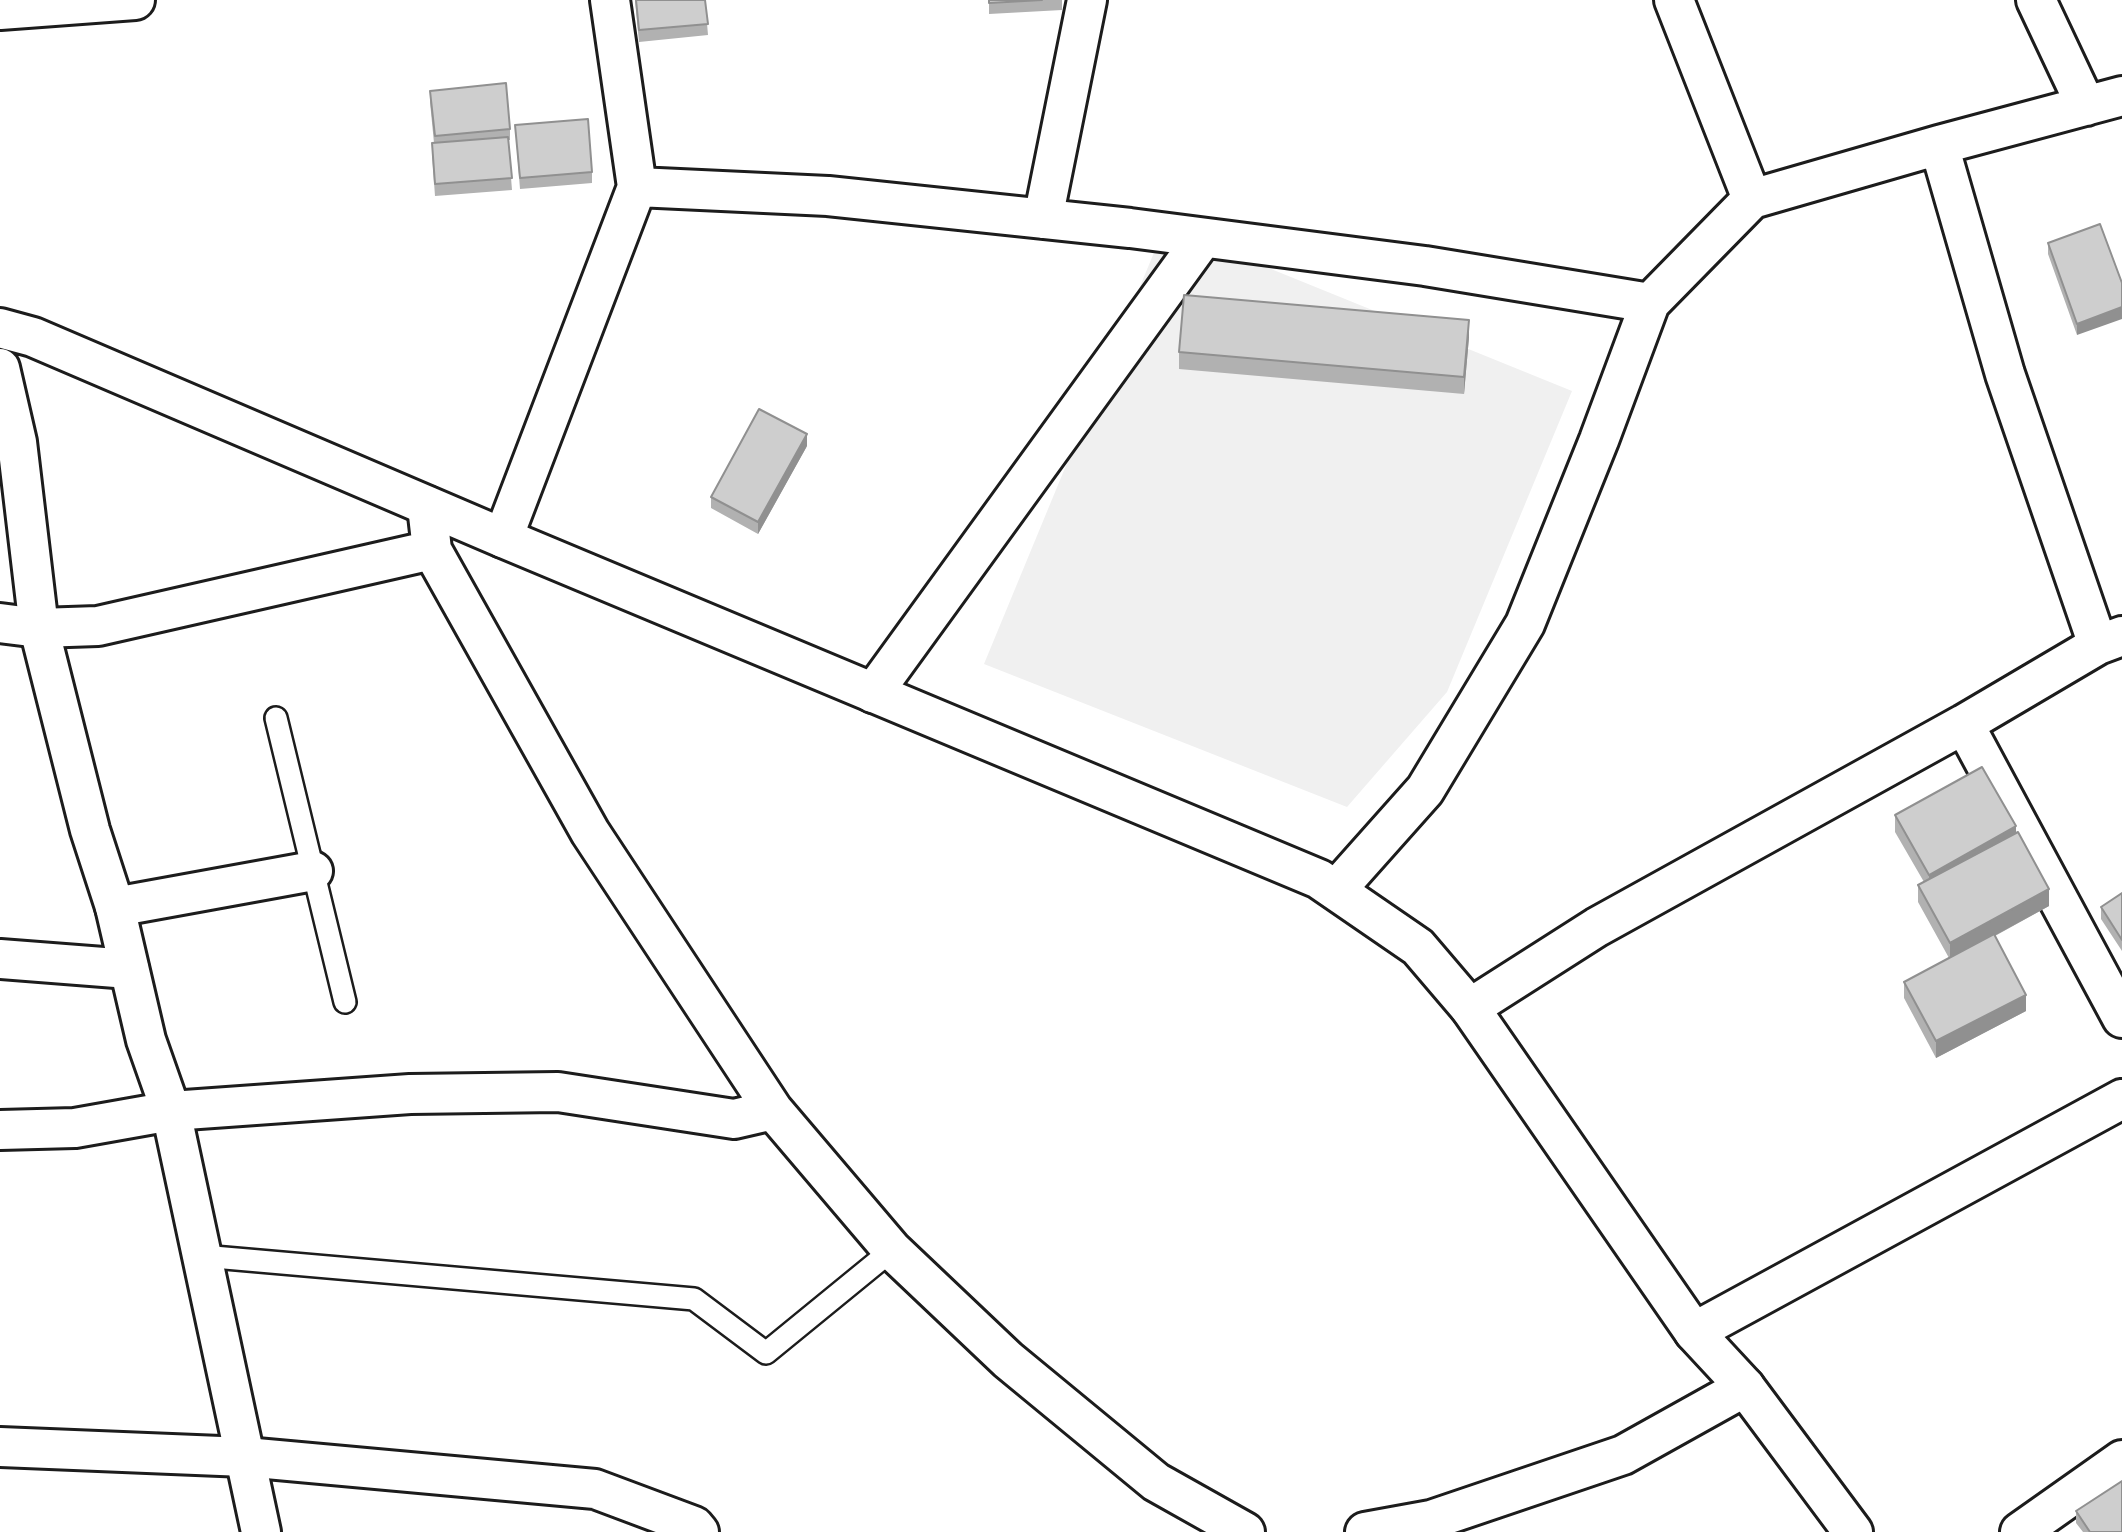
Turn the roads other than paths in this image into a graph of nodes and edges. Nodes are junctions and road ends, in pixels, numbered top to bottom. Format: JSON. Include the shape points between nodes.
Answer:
{"nodes":[{"id":1,"x":135,"y":0,"type":"edge"},
{"id":2,"x":610,"y":0,"type":"edge"},
{"id":3,"x":1087,"y":0,"type":"edge"},
{"id":4,"x":1674,"y":0,"type":"edge"},
{"id":5,"x":2036,"y":0,"type":"edge"},
{"id":6,"x":0,"y":10,"type":"edge"},
{"id":7,"x":2104,"y":101,"type":"edge"},
{"id":8,"x":1938,"y":145,"type":"junction"},
{"id":9,"x":637,"y":187,"type":"junction"},
{"id":10,"x":1752,"y":199,"type":"junction"},
{"id":11,"x":1043,"y":219,"type":"junction"},
{"id":12,"x":1203,"y":238,"type":"junction"},
{"id":13,"x":1650,"y":303,"type":"junction"},
{"id":14,"x":0,"y":328,"type":"edge"},
{"id":15,"x":0,"y":368,"type":"edge"},
{"id":16,"x":427,"y":506,"type":"junction"},
{"id":17,"x":503,"y":538,"type":"junction"},
{"id":18,"x":432,"y":550,"type":"junction"},
{"id":19,"x":0,"y":623,"type":"edge"},
{"id":20,"x":39,"y":628,"type":"junction"},
{"id":21,"x":2110,"y":641,"type":"edge"},
{"id":22,"x":0,"y":646,"type":"edge"},
{"id":23,"x":873,"y":693,"type":"junction"},
{"id":24,"x":275,"y":718,"type":"dead end"},
{"id":25,"x":1965,"y":724,"type":"junction"},
{"id":26,"x":313,"y":871,"type":"junction"},
{"id":27,"x":1336,"y":890,"type":"junction"},
{"id":28,"x":115,"y":907,"type":"junction"},
{"id":29,"x":0,"y":959,"type":"edge"},
{"id":30,"x":130,"y":969,"type":"junction"},
{"id":31,"x":345,"y":1002,"type":"dead end"},
{"id":32,"x":1470,"y":1008,"type":"junction"},
{"id":33,"x":2122,"y":1018,"type":"edge"},
{"id":34,"x":2122,"y":1099,"type":"edge"},
{"id":35,"x":773,"y":1110,"type":"junction"},
{"id":36,"x":171,"y":1111,"type":"junction"},
{"id":37,"x":0,"y":1130,"type":"edge"},
{"id":38,"x":892,"y":1250,"type":"junction"},
{"id":39,"x":202,"y":1255,"type":"junction"},
{"id":40,"x":1695,"y":1332,"type":"junction"},
{"id":41,"x":1745,"y":1387,"type":"junction"},
{"id":42,"x":0,"y":1447,"type":"edge"},
{"id":43,"x":245,"y":1457,"type":"junction"},
{"id":44,"x":2122,"y":1460,"type":"edge"},
{"id":45,"x":1818,"y":1485,"type":"junction"},
{"id":46,"x":261,"y":1532,"type":"edge"},
{"id":47,"x":699,"y":1532,"type":"edge"},
{"id":48,"x":1245,"y":1532,"type":"edge"},
{"id":49,"x":1365,"y":1532,"type":"edge"},
{"id":50,"x":1842,"y":1532,"type":"edge"},
{"id":51,"x":1853,"y":1532,"type":"edge"},
{"id":52,"x":2020,"y":1532,"type":"edge"}],
"edges":[{"from":1,"to":6,"type":"street"},
{"from":2,"to":9,"type":"street"},
{"from":3,"to":11,"type":"street"},
{"from":4,"to":10,"type":"street"},
{"from":5,"to":7,"type":"street"},
{"from":7,"to":8,"type":"street"},
{"from":8,"to":10,"type":"street"},
{"from":8,"to":21,"type":"street","via":[[2005,374]]},
{"from":9,"to":11,"type":"street","via":[[828,196]]},
{"from":9,"to":17,"type":"street"},
{"from":10,"to":13,"type":"street"},
{"from":11,"to":12,"type":"street"},
{"from":12,"to":13,"type":"street","via":[[1426,266]]},
{"from":12,"to":23,"type":"street"},
{"from":13,"to":27,"type":"street","via":[[1525,624],[1425,790]]},
{"from":14,"to":16,"type":"street","via":[[33,337]]},
{"from":15,"to":20,"type":"street","via":[[17,442]]},
{"from":16,"to":17,"type":"street"},
{"from":16,"to":18,"type":"street"},
{"from":17,"to":23,"type":"street"},
{"from":18,"to":20,"type":"street","via":[[98,625]]},
{"from":18,"to":35,"type":"street","via":[[590,832]]},
{"from":19,"to":20,"type":"street"},
{"from":20,"to":22,"type":"street"},
{"from":20,"to":28,"type":"street","via":[[90,830]]},
{"from":21,"to":25,"type":"street"},
{"from":23,"to":27,"type":"street"},
{"from":24,"to":26,"type":"lane"},
{"from":25,"to":32,"type":"street","via":[[1597,927]]},
{"from":25,"to":33,"type":"street"},
{"from":26,"to":28,"type":"street"},
{"from":26,"to":31,"type":"lane"},
{"from":27,"to":32,"type":"street","via":[[1418,947]]},
{"from":28,"to":30,"type":"street"},
{"from":29,"to":30,"type":"street"},
{"from":30,"to":36,"type":"street","via":[[146,1040]]},
{"from":32,"to":40,"type":"street"},
{"from":34,"to":40,"type":"street"},
{"from":35,"to":36,"type":"street","via":[[734,1119],[558,1092],[410,1094]]},
{"from":35,"to":38,"type":"street"},
{"from":36,"to":37,"type":"street","via":[[75,1128]]},
{"from":36,"to":39,"type":"street"},
{"from":38,"to":39,"type":"lane","via":[[766,1353],[694,1299]]},
{"from":38,"to":48,"type":"street","via":[[1007,1360],[1156,1482]]},
{"from":39,"to":43,"type":"street"},
{"from":40,"to":41,"type":"street"},
{"from":41,"to":45,"type":"street"},
{"from":41,"to":49,"type":"street","via":[[1623,1455],[1431,1520]]},
{"from":42,"to":43,"type":"street"},
{"from":43,"to":46,"type":"street"},
{"from":43,"to":47,"type":"street","via":[[595,1489],[694,1526]]},
{"from":44,"to":52,"type":"street"},
{"from":45,"to":50,"type":"street"},
{"from":45,"to":51,"type":"street"}]}
